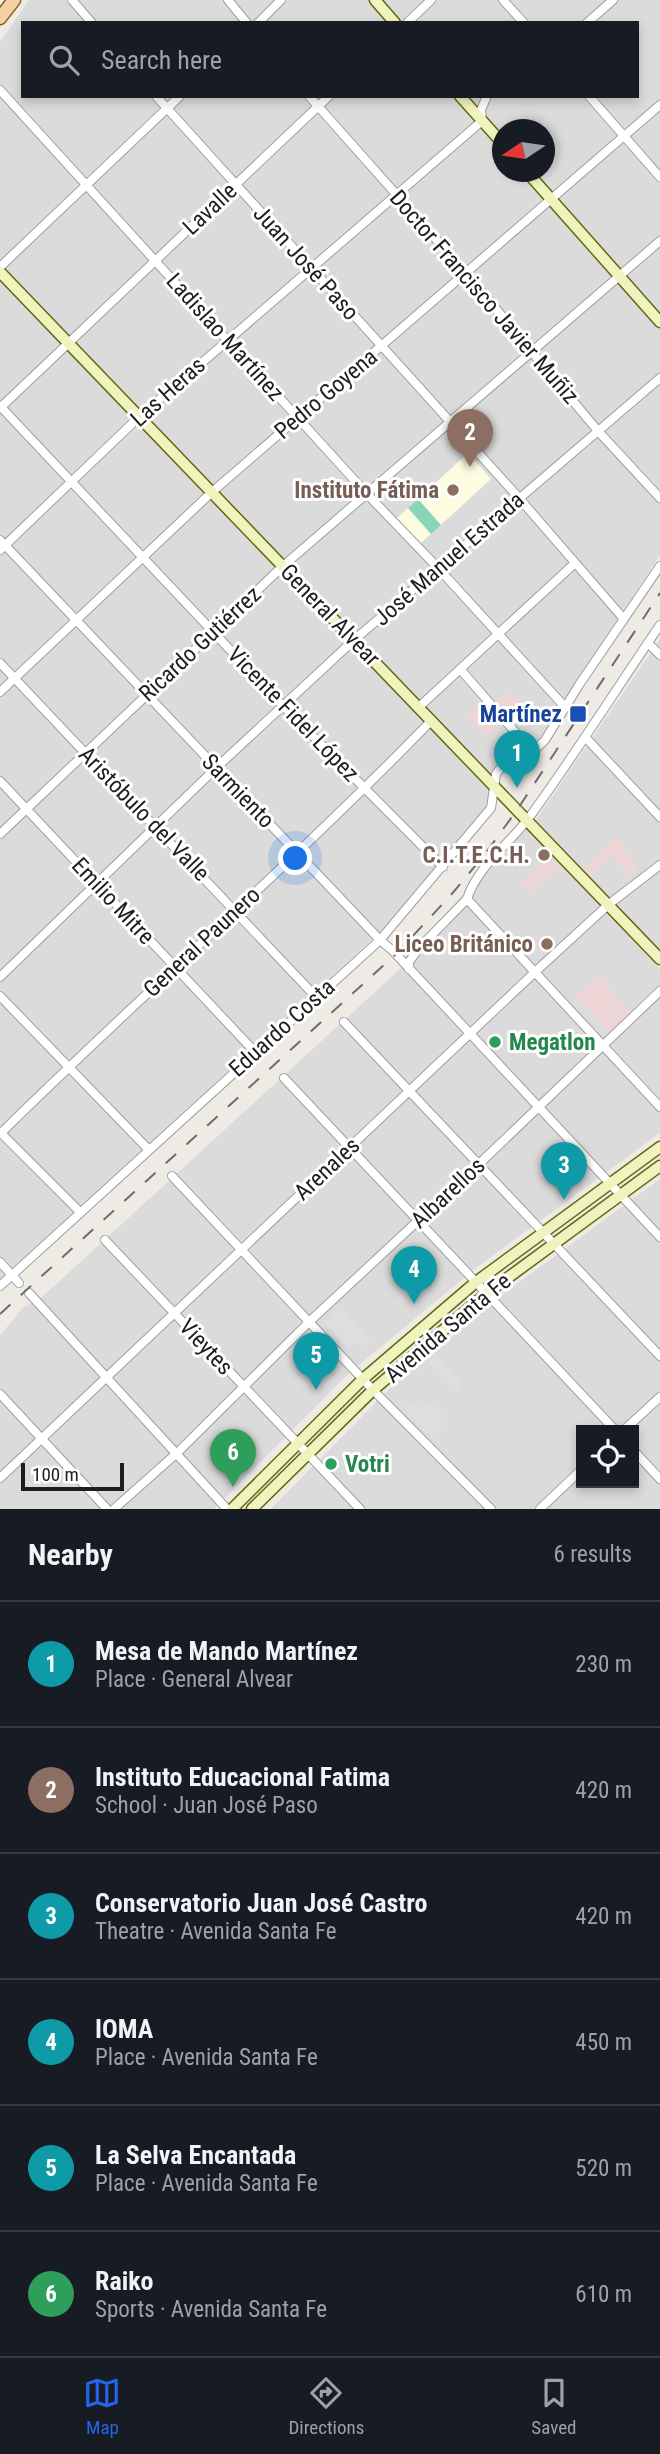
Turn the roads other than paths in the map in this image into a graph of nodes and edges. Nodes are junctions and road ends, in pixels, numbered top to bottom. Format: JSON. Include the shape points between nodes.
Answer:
{"nodes":[{"id":1,"x":14,"y":0,"type":"edge"},
{"id":2,"x":72,"y":0,"type":"edge"},
{"id":3,"x":228,"y":0,"type":"edge"},
{"id":4,"x":282,"y":0,"type":"edge"},
{"id":5,"x":375,"y":0,"type":"edge"},
{"id":6,"x":431,"y":0,"type":"edge"},
{"id":7,"x":503,"y":0,"type":"edge"},
{"id":8,"x":613,"y":0,"type":"edge"},
{"id":9,"x":0,"y":18,"type":"edge"},
{"id":10,"x":90,"y":21,"type":"edge"},
{"id":11,"x":245,"y":21,"type":"edge"},
{"id":12,"x":260,"y":21,"type":"edge"},
{"id":13,"x":393,"y":21,"type":"edge"},
{"id":14,"x":409,"y":21,"type":"edge"},
{"id":15,"x":522,"y":21,"type":"edge"},
{"id":16,"x":589,"y":21,"type":"edge"},
{"id":17,"x":0,"y":90,"type":"edge"},
{"id":18,"x":158,"y":98,"type":"edge"},
{"id":19,"x":178,"y":98,"type":"edge"},
{"id":20,"x":311,"y":98,"type":"edge"},
{"id":21,"x":327,"y":98,"type":"edge"},
{"id":22,"x":462,"y":98,"type":"edge"},
{"id":23,"x":486,"y":98,"type":"edge"},
{"id":24,"x":591,"y":98,"type":"edge"},
{"id":25,"x":660,"y":105,"type":"edge"},
{"id":26,"x":318,"y":107,"type":"junction"},
{"id":27,"x":167,"y":109,"type":"junction"},
{"id":28,"x":482,"y":121,"type":"junction"},
{"id":29,"x":492,"y":132,"type":"edge"},
{"id":30,"x":625,"y":137,"type":"junction"},
{"id":31,"x":660,"y":177,"type":"edge"},
{"id":32,"x":536,"y":182,"type":"edge"},
{"id":33,"x":236,"y":185,"type":"junction"},
{"id":34,"x":88,"y":186,"type":"junction"},
{"id":35,"x":397,"y":195,"type":"junction"},
{"id":36,"x":551,"y":199,"type":"junction"},
{"id":37,"x":660,"y":241,"type":"edge"},
{"id":38,"x":155,"y":261,"type":"junction"},
{"id":39,"x":310,"y":268,"type":"junction"},
{"id":40,"x":0,"y":269,"type":"edge"},
{"id":41,"x":466,"y":273,"type":"junction"},
{"id":42,"x":620,"y":276,"type":"junction"},
{"id":43,"x":660,"y":322,"type":"edge"},
{"id":44,"x":228,"y":339,"type":"junction"},
{"id":45,"x":68,"y":344,"type":"junction"},
{"id":46,"x":380,"y":347,"type":"junction"},
{"id":47,"x":532,"y":352,"type":"junction"},
{"id":48,"x":660,"y":378,"type":"edge"},
{"id":49,"x":0,"y":407,"type":"edge"},
{"id":50,"x":139,"y":417,"type":"junction"},
{"id":51,"x":297,"y":417,"type":"junction"},
{"id":52,"x":449,"y":421,"type":"junction"},
{"id":53,"x":598,"y":431,"type":"junction"},
{"id":54,"x":73,"y":482,"type":"junction"},
{"id":55,"x":212,"y":492,"type":"junction"},
{"id":56,"x":366,"y":494,"type":"junction"},
{"id":57,"x":519,"y":498,"type":"junction"},
{"id":58,"x":660,"y":498,"type":"edge"},
{"id":59,"x":2,"y":545,"type":"edge"},
{"id":60,"x":142,"y":557,"type":"junction"},
{"id":61,"x":574,"y":564,"type":"junction"},
{"id":62,"x":283,"y":566,"type":"junction"},
{"id":63,"x":660,"y":566,"type":"edge"},
{"id":64,"x":439,"y":569,"type":"junction"},
{"id":65,"x":623,"y":618,"type":"junction"},
{"id":66,"x":77,"y":621,"type":"junction"},
{"id":67,"x":660,"y":625,"type":"edge"},
{"id":68,"x":214,"y":630,"type":"junction"},
{"id":69,"x":498,"y":634,"type":"junction"},
{"id":70,"x":354,"y":640,"type":"junction"},
{"id":71,"x":648,"y":643,"type":"junction"},
{"id":72,"x":660,"y":655,"type":"edge"},
{"id":73,"x":0,"y":663,"type":"edge"},
{"id":74,"x":460,"y":669,"type":"junction"},
{"id":75,"x":15,"y":678,"type":"junction"},
{"id":76,"x":0,"y":692,"type":"edge"},
{"id":77,"x":146,"y":694,"type":"junction"},
{"id":78,"x":283,"y":706,"type":"junction"},
{"id":79,"x":419,"y":707,"type":"junction"},
{"id":80,"x":565,"y":707,"type":"junction"},
{"id":81,"x":432,"y":720,"type":"junction"},
{"id":82,"x":586,"y":738,"type":"junction"},
{"id":83,"x":522,"y":740,"type":"junction"},
{"id":84,"x":86,"y":752,"type":"junction"},
{"id":85,"x":216,"y":768,"type":"junction"},
{"id":86,"x":0,"y":781,"type":"edge"},
{"id":87,"x":494,"y":786,"type":"junction"},
{"id":88,"x":365,"y":790,"type":"junction"},
{"id":89,"x":26,"y":809,"type":"junction"},
{"id":90,"x":660,"y":817,"type":"edge"},
{"id":91,"x":527,"y":821,"type":"junction"},
{"id":92,"x":156,"y":826,"type":"junction"},
{"id":93,"x":0,"y":834,"type":"edge"},
{"id":94,"x":298,"y":854,"type":"junction"},
{"id":95,"x":660,"y":865,"type":"edge"},
{"id":96,"x":443,"y":867,"type":"junction"},
{"id":97,"x":97,"y":884,"type":"junction"},
{"id":98,"x":467,"y":899,"type":"junction"},
{"id":99,"x":608,"y":905,"type":"junction"},
{"id":100,"x":236,"y":910,"type":"junction"},
{"id":101,"x":380,"y":940,"type":"junction"},
{"id":102,"x":660,"y":959,"type":"edge"},
{"id":103,"x":175,"y":966,"type":"junction"},
{"id":104,"x":409,"y":969,"type":"junction"},
{"id":105,"x":535,"y":972,"type":"junction"},
{"id":106,"x":0,"y":977,"type":"edge"},
{"id":107,"x":660,"y":991,"type":"edge"},
{"id":108,"x":0,"y":996,"type":"edge"},
{"id":109,"x":316,"y":997,"type":"junction"},
{"id":110,"x":344,"y":1022,"type":"dead end"},
{"id":111,"x":469,"y":1034,"type":"junction"},
{"id":112,"x":603,"y":1044,"type":"junction"},
{"id":113,"x":255,"y":1052,"type":"junction"},
{"id":114,"x":68,"y":1067,"type":"junction"},
{"id":115,"x":284,"y":1078,"type":"dead end"},
{"id":116,"x":409,"y":1091,"type":"junction"},
{"id":117,"x":660,"y":1107,"type":"edge"},
{"id":118,"x":538,"y":1108,"type":"junction"},
{"id":119,"x":0,"y":1133,"type":"edge"},
{"id":120,"x":660,"y":1147,"type":"edge"},
{"id":121,"x":148,"y":1149,"type":"junction"},
{"id":122,"x":348,"y":1149,"type":"junction"},
{"id":123,"x":480,"y":1164,"type":"junction"},
{"id":124,"x":660,"y":1166,"type":"edge"},
{"id":125,"x":172,"y":1176,"type":"dead end"},
{"id":126,"x":610,"y":1184,"type":"junction"},
{"id":127,"x":620,"y":1196,"type":"junction"},
{"id":128,"x":80,"y":1212,"type":"junction"},
{"id":129,"x":418,"y":1221,"type":"junction"},
{"id":130,"x":543,"y":1234,"type":"junction"},
{"id":131,"x":660,"y":1237,"type":"edge"},
{"id":132,"x":105,"y":1240,"type":"dead end"},
{"id":133,"x":553,"y":1244,"type":"junction"},
{"id":134,"x":242,"y":1248,"type":"junction"},
{"id":135,"x":0,"y":1262,"type":"edge"},
{"id":136,"x":12,"y":1274,"type":"junction"},
{"id":137,"x":476,"y":1282,"type":"junction"},
{"id":138,"x":19,"y":1283,"type":"dead end"},
{"id":139,"x":0,"y":1286,"type":"edge"},
{"id":140,"x":29,"y":1293,"type":"dead end"},
{"id":141,"x":487,"y":1293,"type":"junction"},
{"id":142,"x":174,"y":1313,"type":"junction"},
{"id":143,"x":309,"y":1322,"type":"junction"},
{"id":144,"x":660,"y":1356,"type":"edge"},
{"id":145,"x":107,"y":1377,"type":"junction"},
{"id":146,"x":363,"y":1379,"type":"junction"},
{"id":147,"x":245,"y":1389,"type":"junction"},
{"id":148,"x":373,"y":1390,"type":"junction"},
{"id":149,"x":0,"y":1394,"type":"edge"},
{"id":150,"x":660,"y":1396,"type":"edge"},
{"id":151,"x":610,"y":1425,"type":"edge"},
{"id":152,"x":629,"y":1425,"type":"edge"},
{"id":153,"x":41,"y":1439,"type":"junction"},
{"id":154,"x":297,"y":1444,"type":"junction"},
{"id":155,"x":177,"y":1453,"type":"junction"},
{"id":156,"x":307,"y":1455,"type":"junction"},
{"id":157,"x":639,"y":1456,"type":"edge"},
{"id":158,"x":576,"y":1475,"type":"edge"},
{"id":159,"x":0,"y":1478,"type":"edge"},
{"id":160,"x":660,"y":1479,"type":"edge"},
{"id":161,"x":107,"y":1509,"type":"edge"},
{"id":162,"x":114,"y":1509,"type":"edge"},
{"id":163,"x":229,"y":1509,"type":"edge"},
{"id":164,"x":252,"y":1509,"type":"edge"},
{"id":165,"x":360,"y":1509,"type":"edge"},
{"id":166,"x":491,"y":1509,"type":"edge"},
{"id":167,"x":540,"y":1509,"type":"edge"}],
"edges":[{"from":1,"to":9,"type":"main road"},
{"from":2,"to":10,"type":"street"},
{"from":3,"to":11,"type":"street"},
{"from":4,"to":12,"type":"street"},
{"from":5,"to":13,"type":"street"},
{"from":6,"to":14,"type":"street"},
{"from":7,"to":15,"type":"street"},
{"from":8,"to":16,"type":"street"},
{"from":17,"to":34,"type":"street","name":"Ladislao Martínez"},
{"from":18,"to":27,"type":"street","name":"Juan José Paso"},
{"from":19,"to":27,"type":"street"},
{"from":20,"to":26,"type":"street","name":"Doctor Francisco Javier Muñiz"},
{"from":21,"to":26,"type":"street","name":"Lavalle"},
{"from":22,"to":28,"type":"street"},
{"from":23,"to":28,"type":"street"},
{"from":24,"to":30,"type":"street"},
{"from":25,"to":30,"type":"street","name":"Pedro Goyena"},
{"from":26,"to":33,"type":"street","name":"Lavalle"},
{"from":26,"to":35,"type":"street","name":"Doctor Francisco Javier Muñiz"},
{"from":27,"to":33,"type":"street","name":"Juan José Paso"},
{"from":27,"to":34,"type":"street"},
{"from":28,"to":29,"type":"street"},
{"from":28,"to":35,"type":"street","name":"Las Heras"},
{"from":30,"to":31,"type":"street"},
{"from":30,"to":36,"type":"street","name":"Pedro Goyena"},
{"from":32,"to":36,"type":"street"},
{"from":33,"to":38,"type":"street","name":"Lavalle"},
{"from":33,"to":39,"type":"street","name":"Juan José Paso"},
{"from":34,"to":38,"type":"street","name":"Ladislao Martínez"},
{"from":34,"to":40,"type":"street"},
{"from":35,"to":39,"type":"street","name":"Las Heras"},
{"from":35,"to":41,"type":"street","name":"Doctor Francisco Javier Muñiz"},
{"from":36,"to":41,"type":"street","name":"Pedro Goyena"},
{"from":36,"to":42,"type":"street"},
{"from":37,"to":42,"type":"street","name":"Ricardo Gutiérrez"},
{"from":38,"to":44,"type":"street","name":"Ladislao Martínez"},
{"from":38,"to":45,"type":"street","name":"Lavalle"},
{"from":39,"to":44,"type":"street","name":"Las Heras"},
{"from":39,"to":46,"type":"street","name":"Juan José Paso"},
{"from":40,"to":45,"type":"street","name":"General Alvear"},
{"from":41,"to":46,"type":"street","name":"Pedro Goyena"},
{"from":41,"to":47,"type":"street","name":"Doctor Francisco Javier Muñiz"},
{"from":42,"to":43,"type":"street"},
{"from":42,"to":47,"type":"street","name":"Ricardo Gutiérrez"},
{"from":44,"to":50,"type":"street","name":"Las Heras"},
{"from":44,"to":51,"type":"street","name":"Ladislao Martínez"},
{"from":45,"to":49,"type":"street","name":"Lavalle"},
{"from":45,"to":50,"type":"street","name":"General Alvear"},
{"from":46,"to":51,"type":"street","name":"Pedro Goyena"},
{"from":46,"to":52,"type":"street","name":"Juan José Paso"},
{"from":47,"to":52,"type":"street","name":"Ricardo Gutiérrez"},
{"from":47,"to":53,"type":"street","name":"Doctor Francisco Javier Muñiz"},
{"from":48,"to":53,"type":"street","name":"José Manuel Estrada"},
{"from":49,"to":54,"type":"street","name":"Vicente Fidel López"},
{"from":50,"to":54,"type":"street","name":"Las Heras"},
{"from":50,"to":55,"type":"street","name":"General Alvear"},
{"from":51,"to":55,"type":"street","name":"Pedro Goyena"},
{"from":51,"to":56,"type":"street","name":"Ladislao Martínez"},
{"from":52,"to":56,"type":"street","name":"Ricardo Gutiérrez"},
{"from":52,"to":57,"type":"street","name":"Juan José Paso"},
{"from":53,"to":57,"type":"street","name":"José Manuel Estrada"},
{"from":53,"to":58,"type":"street","name":"Doctor Francisco Javier Muñiz"},
{"from":54,"to":59,"type":"street","name":"Las Heras"},
{"from":54,"to":60,"type":"street","name":"Vicente Fidel López"},
{"from":55,"to":60,"type":"street","name":"Pedro Goyena"},
{"from":55,"to":62,"type":"street","name":"General Alvear"},
{"from":56,"to":62,"type":"street","name":"Ricardo Gutiérrez"},
{"from":56,"to":64,"type":"street","name":"Ladislao Martínez"},
{"from":57,"to":61,"type":"street","name":"Juan José Paso"},
{"from":57,"to":64,"type":"street","name":"José Manuel Estrada"},
{"from":59,"to":66,"type":"street","name":"Sarmiento"},
{"from":60,"to":66,"type":"street","name":"Pedro Goyena"},
{"from":60,"to":68,"type":"street","name":"Vicente Fidel López"},
{"from":61,"to":65,"type":"street","name":"Juan José Paso"},
{"from":61,"to":69,"type":"street"},
{"from":62,"to":68,"type":"street","name":"Ricardo Gutiérrez"},
{"from":62,"to":70,"type":"street","name":"General Alvear"},
{"from":63,"to":65,"type":"street"},
{"from":64,"to":69,"type":"street","name":"Ladislao Martínez"},
{"from":64,"to":70,"type":"street","name":"José Manuel Estrada"},
{"from":65,"to":80,"type":"street"},
{"from":66,"to":75,"type":"street","name":"Pedro Goyena"},
{"from":66,"to":77,"type":"street","name":"Sarmiento"},
{"from":67,"to":71,"type":"street"},
{"from":68,"to":77,"type":"street","name":"Ricardo Gutiérrez"},
{"from":68,"to":78,"type":"street","name":"Vicente Fidel López"},
{"from":69,"to":74,"type":"street"},
{"from":69,"to":80,"type":"street","name":"Ladislao Martínez"},
{"from":70,"to":78,"type":"street","name":"José Manuel Estrada"},
{"from":70,"to":79,"type":"street","name":"General Alvear"},
{"from":71,"to":72,"type":"street"},
{"from":71,"to":82,"type":"street"},
{"from":73,"to":75,"type":"street","name":"Aristóbulo del Valle"},
{"from":74,"to":79,"type":"street"},
{"from":74,"to":83,"type":"street"},
{"from":75,"to":76,"type":"street","name":"Pedro Goyena"},
{"from":75,"to":84,"type":"street","name":"Aristóbulo del Valle"},
{"from":77,"to":84,"type":"street","name":"Ricardo Gutiérrez"},
{"from":77,"to":85,"type":"street","name":"Sarmiento"},
{"from":78,"to":85,"type":"street","name":"José Manuel Estrada"},
{"from":78,"to":88,"type":"street","name":"Vicente Fidel López"},
{"from":79,"to":81,"type":"street","name":"General Alvear"},
{"from":80,"to":83,"type":"street","via":[[537,748]]},
{"from":81,"to":87,"type":"street","name":"General Alvear"},
{"from":81,"to":88,"type":"street","name":"General Paunero"},
{"from":82,"to":90,"type":"street"},
{"from":82,"to":91,"type":"street"},
{"from":83,"to":87,"type":"street","name":"Eduardo Costa","via":[[496,774]]},
{"from":84,"to":89,"type":"street","name":"Ricardo Gutiérrez"},
{"from":84,"to":92,"type":"street","name":"Aristóbulo del Valle"},
{"from":85,"to":92,"type":"street","name":"José Manuel Estrada"},
{"from":85,"to":94,"type":"street","name":"Sarmiento"},
{"from":86,"to":89,"type":"street","name":"Emilio Mitre"},
{"from":87,"to":91,"type":"street","name":"General Alvear"},
{"from":87,"to":96,"type":"street","name":"Eduardo Costa","via":[[491,808]]},
{"from":88,"to":94,"type":"street","name":"General Paunero"},
{"from":88,"to":96,"type":"street","name":"Vicente Fidel López"},
{"from":89,"to":93,"type":"street","name":"Ricardo Gutiérrez"},
{"from":89,"to":97,"type":"street","name":"Emilio Mitre"},
{"from":91,"to":98,"type":"street","via":[[483,869]]},
{"from":91,"to":99,"type":"street","name":"General Alvear"},
{"from":92,"to":97,"type":"street","name":"José Manuel Estrada"},
{"from":92,"to":100,"type":"street","name":"Aristóbulo del Valle"},
{"from":94,"to":100,"type":"street","name":"General Paunero"},
{"from":94,"to":101,"type":"street","name":"Sarmiento"},
{"from":95,"to":99,"type":"street","name":"Arenales"},
{"from":96,"to":101,"type":"street","name":"Eduardo Costa"},
{"from":97,"to":103,"type":"street","name":"Emilio Mitre"},
{"from":97,"to":106,"type":"street","name":"José Manuel Estrada"},
{"from":98,"to":104,"type":"street","via":[[419,948]]},
{"from":98,"to":105,"type":"street"},
{"from":99,"to":102,"type":"street","name":"General Alvear"},
{"from":99,"to":105,"type":"street","name":"Arenales"},
{"from":100,"to":103,"type":"street","name":"General Paunero"},
{"from":100,"to":109,"type":"street","name":"Aristóbulo del Valle"},
{"from":101,"to":104,"type":"street","name":"Sarmiento"},
{"from":101,"to":109,"type":"street","name":"Eduardo Costa"},
{"from":103,"to":113,"type":"street","name":"Emilio Mitre"},
{"from":103,"to":114,"type":"street","name":"General Paunero"},
{"from":104,"to":111,"type":"street","name":"Sarmiento"},
{"from":105,"to":111,"type":"street","name":"Arenales"},
{"from":105,"to":112,"type":"street"},
{"from":107,"to":112,"type":"street","name":"Albarellos"},
{"from":108,"to":114,"type":"street"},
{"from":109,"to":113,"type":"street","name":"Eduardo Costa"},
{"from":110,"to":116,"type":"street"},
{"from":111,"to":116,"type":"street","name":"Arenales"},
{"from":111,"to":118,"type":"street","name":"Sarmiento"},
{"from":112,"to":117,"type":"street"},
{"from":112,"to":118,"type":"street","name":"Albarellos"},
{"from":113,"to":121,"type":"street","name":"Eduardo Costa"},
{"from":114,"to":119,"type":"street","name":"General Paunero"},
{"from":114,"to":121,"type":"street"},
{"from":115,"to":122,"type":"street"},
{"from":116,"to":122,"type":"street","name":"Arenales"},
{"from":116,"to":123,"type":"street"},
{"from":118,"to":123,"type":"street","name":"Albarellos"},
{"from":118,"to":126,"type":"street","name":"Sarmiento"},
{"from":119,"to":128,"type":"street"},
{"from":120,"to":126,"type":"street","name":"Avenida Santa Fe"},
{"from":121,"to":128,"type":"street","name":"Eduardo Costa"},
{"from":122,"to":129,"type":"street"},
{"from":122,"to":134,"type":"street","name":"Arenales"},
{"from":123,"to":129,"type":"street","name":"Albarellos"},
{"from":123,"to":130,"type":"street"},
{"from":124,"to":127,"type":"street","name":"Avenida Santa Fe"},
{"from":125,"to":134,"type":"street"},
{"from":126,"to":127,"type":"street","name":"Sarmiento"},
{"from":126,"to":130,"type":"street","name":"Avenida Santa Fe"},
{"from":127,"to":131,"type":"street","name":"Sarmiento"},
{"from":127,"to":133,"type":"street","name":"Avenida Santa Fe"},
{"from":128,"to":136,"type":"street","name":"Eduardo Costa"},
{"from":129,"to":137,"type":"street"},
{"from":129,"to":143,"type":"street","name":"Albarellos"},
{"from":130,"to":133,"type":"street"},
{"from":130,"to":137,"type":"street","name":"Avenida Santa Fe"},
{"from":132,"to":142,"type":"street","name":"Vieytes"},
{"from":133,"to":141,"type":"street","name":"Avenida Santa Fe"},
{"from":133,"to":144,"type":"street"},
{"from":134,"to":142,"type":"street","name":"Arenales"},
{"from":134,"to":143,"type":"street"},
{"from":135,"to":136,"type":"street"},
{"from":136,"to":138,"type":"street"},
{"from":136,"to":139,"type":"street","name":"Eduardo Costa"},
{"from":137,"to":141,"type":"street"},
{"from":137,"to":146,"type":"street","name":"Avenida Santa Fe"},
{"from":140,"to":145,"type":"street"},
{"from":141,"to":148,"type":"street","name":"Avenida Santa Fe"},
{"from":141,"to":151,"type":"street"},
{"from":142,"to":145,"type":"street","name":"Arenales"},
{"from":142,"to":147,"type":"street","name":"Vieytes"},
{"from":143,"to":146,"type":"street"},
{"from":143,"to":147,"type":"street","name":"Albarellos"},
{"from":145,"to":153,"type":"street","name":"Arenales"},
{"from":145,"to":155,"type":"street"},
{"from":146,"to":148,"type":"street"},
{"from":146,"to":154,"type":"street","name":"Avenida Santa Fe"},
{"from":147,"to":154,"type":"street","name":"Vieytes"},
{"from":147,"to":155,"type":"street","name":"Albarellos"},
{"from":148,"to":156,"type":"street","name":"Avenida Santa Fe"},
{"from":148,"to":166,"type":"street"},
{"from":149,"to":153,"type":"street"},
{"from":150,"to":152,"type":"street"},
{"from":153,"to":159,"type":"street","name":"Arenales"},
{"from":153,"to":161,"type":"street"},
{"from":154,"to":156,"type":"street","name":"Vieytes"},
{"from":154,"to":163,"type":"street","name":"Avenida Santa Fe"},
{"from":155,"to":162,"type":"street","name":"Albarellos"},
{"from":155,"to":163,"type":"street"},
{"from":156,"to":164,"type":"street","name":"Avenida Santa Fe"},
{"from":156,"to":165,"type":"street","name":"Vieytes"},
{"from":157,"to":160,"type":"street"},
{"from":158,"to":167,"type":"street"}]}
